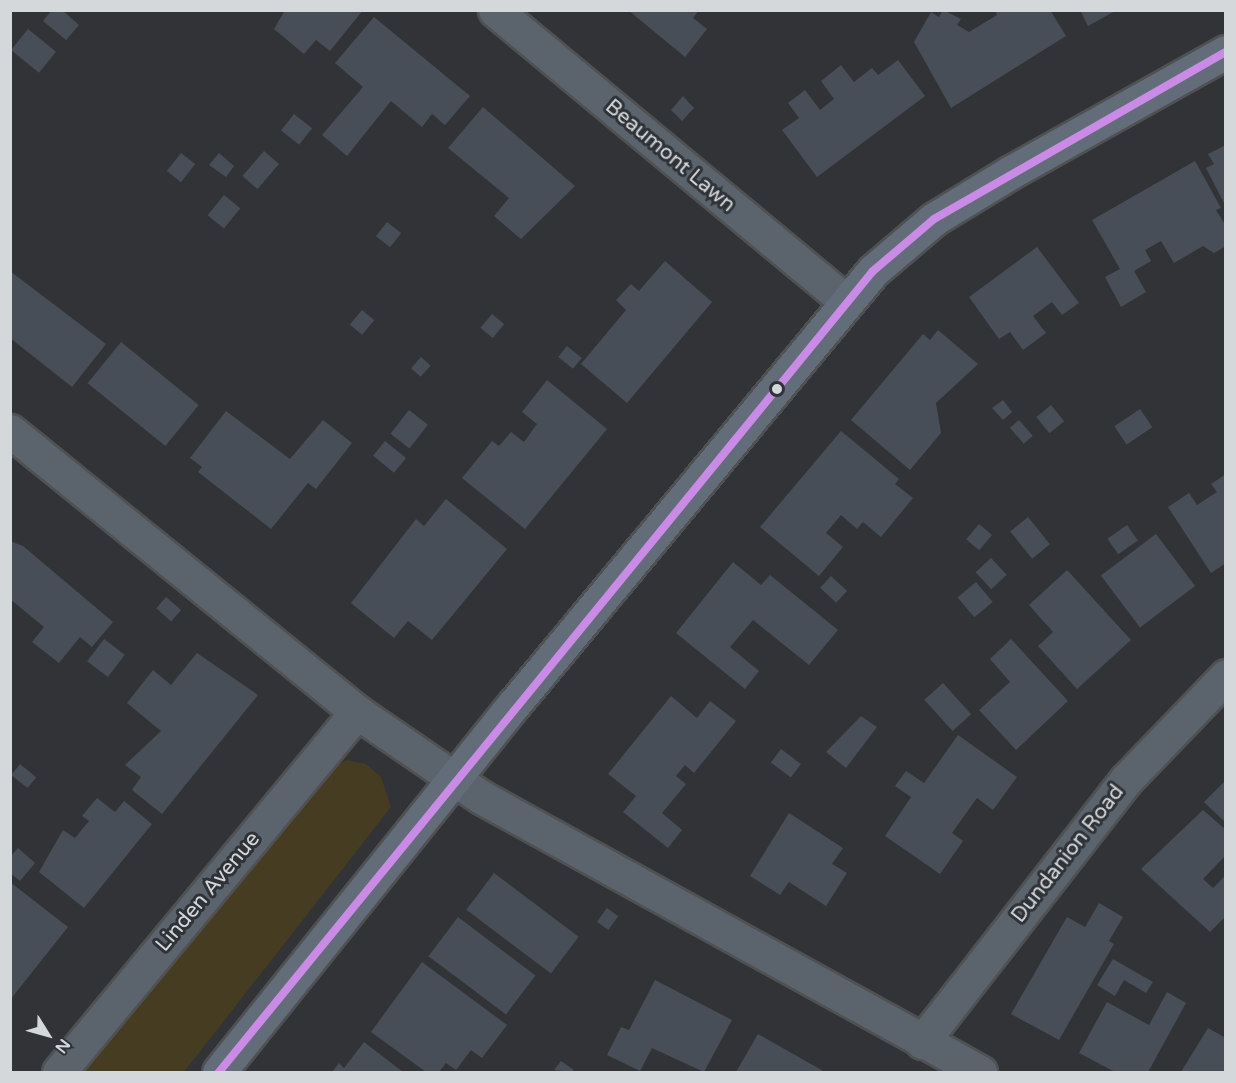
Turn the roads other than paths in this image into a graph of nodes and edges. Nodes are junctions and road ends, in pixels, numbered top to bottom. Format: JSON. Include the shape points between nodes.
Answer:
{"nodes":[{"id":1,"x":495,"y":10,"type":"edge"},
{"id":2,"x":1226,"y":52,"type":"edge"},
{"id":3,"x":845,"y":301,"type":"junction"},
{"id":4,"x":10,"y":431,"type":"edge"},
{"id":5,"x":1226,"y":676,"type":"edge"},
{"id":6,"x":357,"y":712,"type":"junction"},
{"id":7,"x":455,"y":778,"type":"junction"},
{"id":8,"x":922,"y":1042,"type":"junction"},
{"id":9,"x":59,"y":1072,"type":"edge"},
{"id":10,"x":219,"y":1072,"type":"edge"},
{"id":11,"x":980,"y":1072,"type":"edge"}],
"edges":[{"from":1,"to":3,"type":"street","name":"Beaumont Lawn"},
{"from":2,"to":3,"type":"street","via":[[1139,96],[934,219]]},
{"from":3,"to":7,"type":"street"},
{"from":4,"to":6,"type":"street"},
{"from":5,"to":8,"type":"street","name":"Dundanion Road","via":[[1127,779]]},
{"from":6,"to":7,"type":"street"},
{"from":6,"to":9,"type":"street","name":"Linden Avenue"},
{"from":7,"to":8,"type":"street"},
{"from":7,"to":10,"type":"street"},
{"from":8,"to":11,"type":"street"}]}
